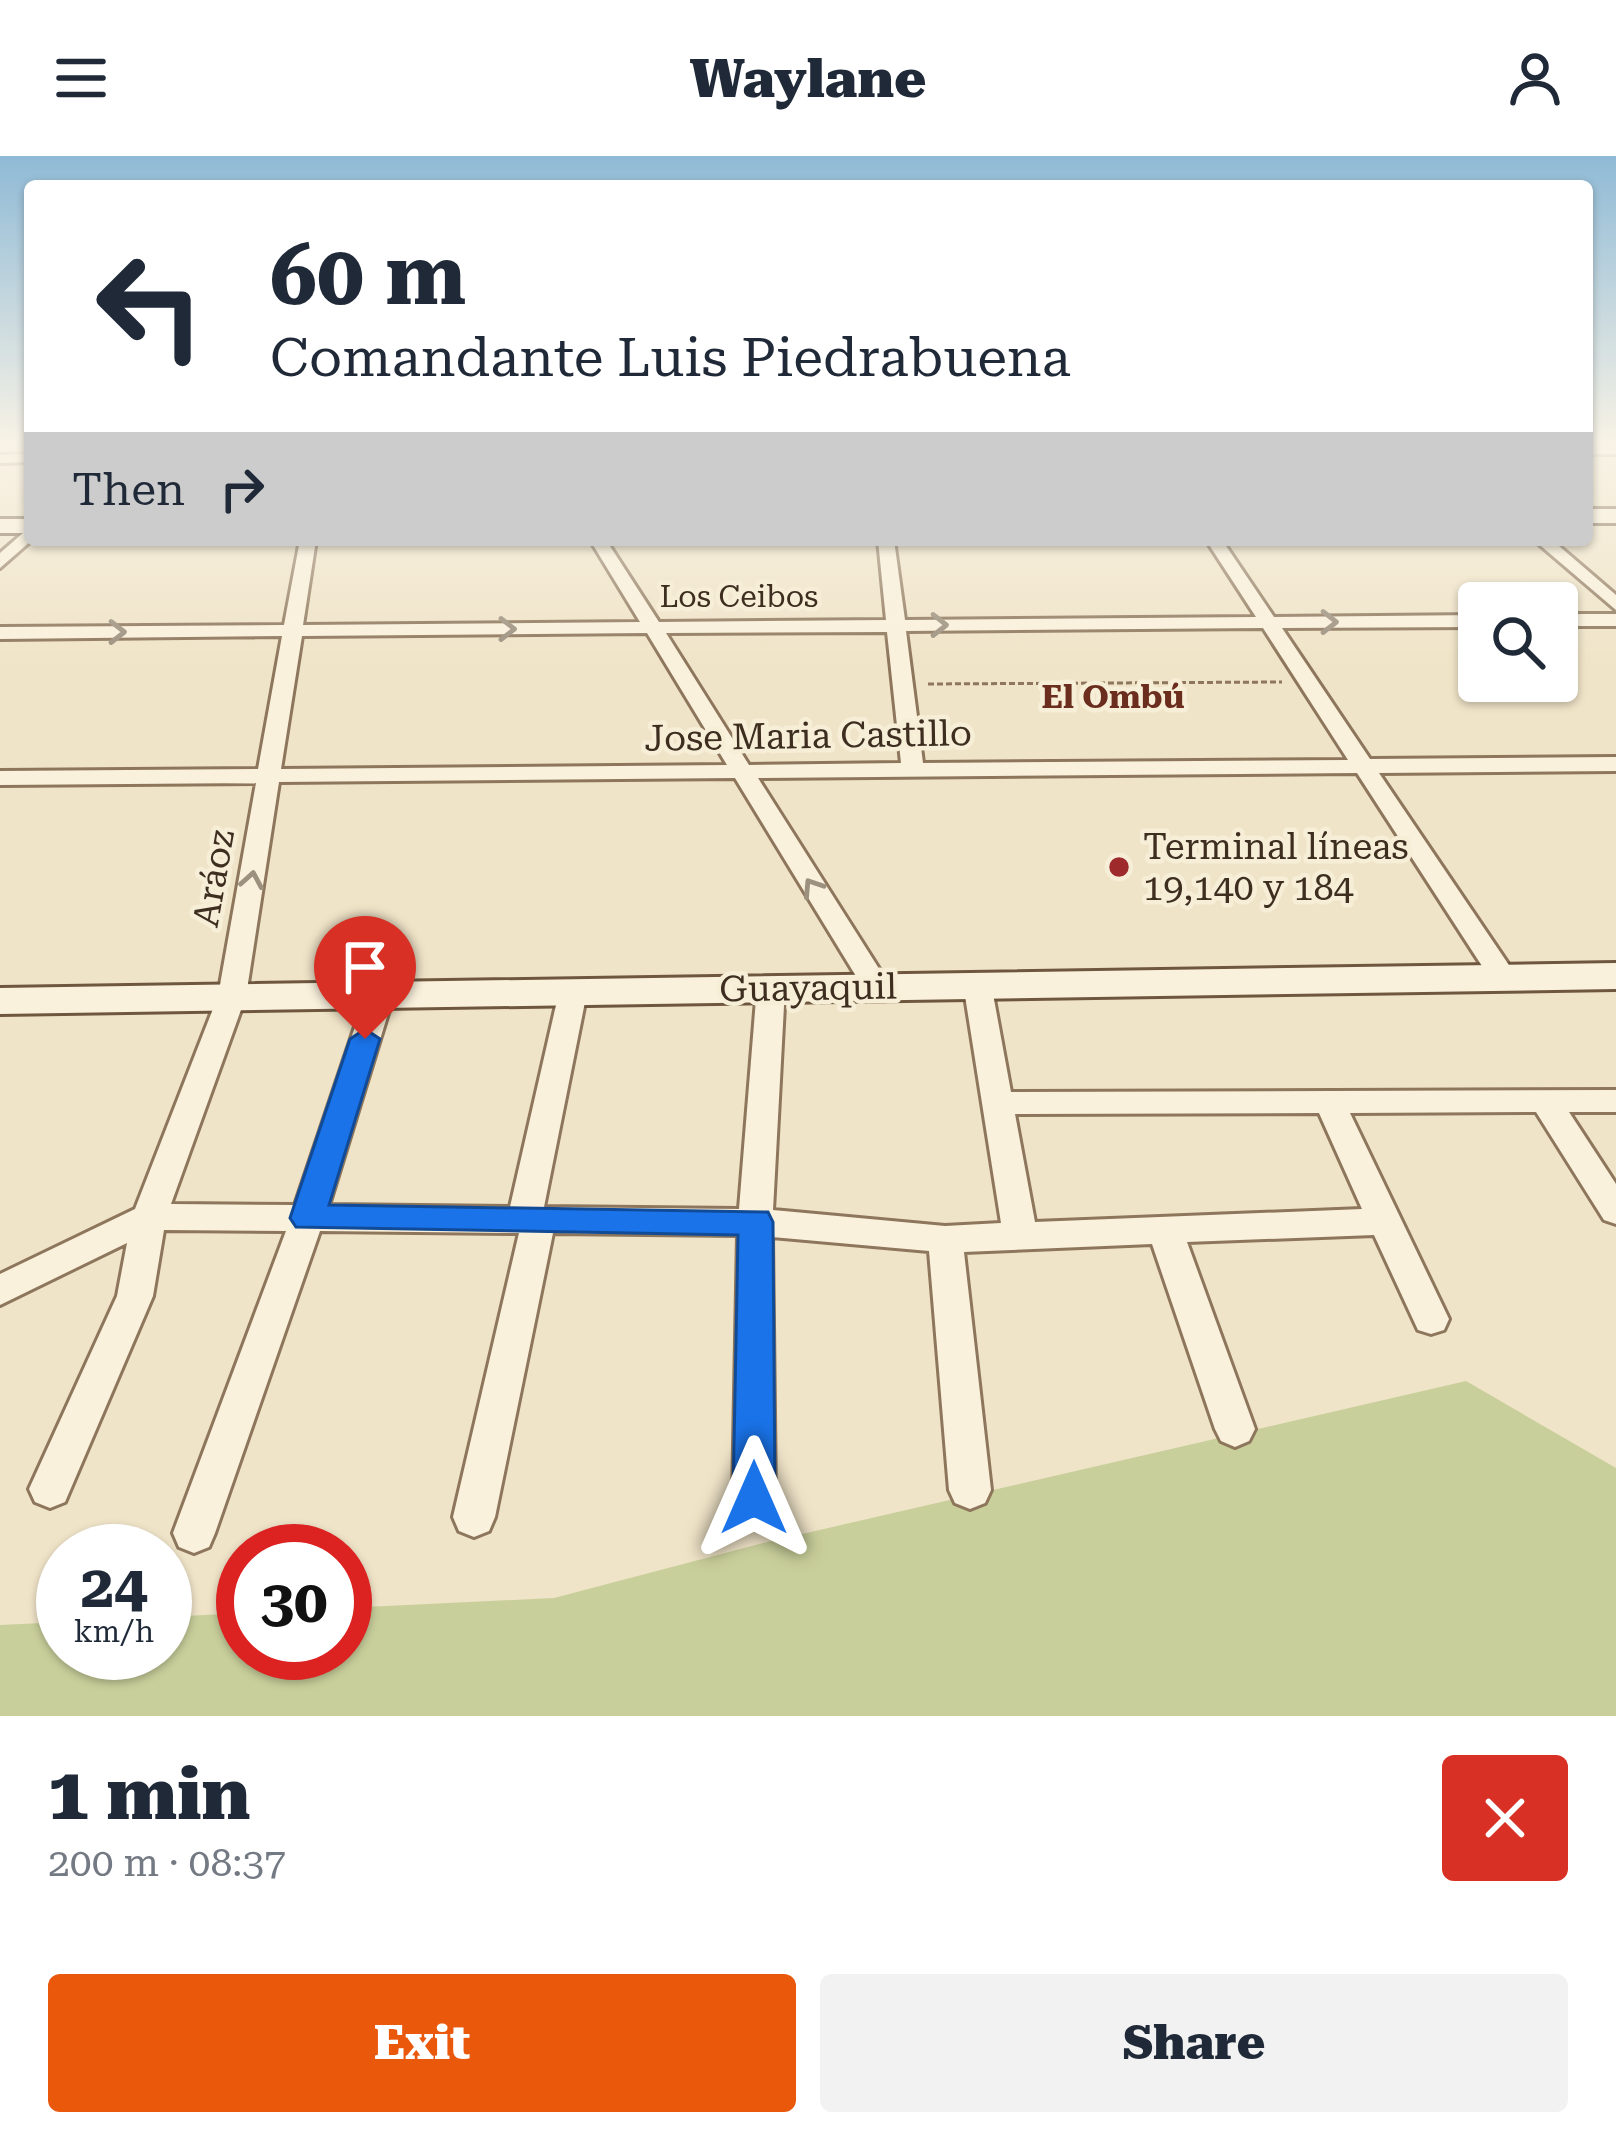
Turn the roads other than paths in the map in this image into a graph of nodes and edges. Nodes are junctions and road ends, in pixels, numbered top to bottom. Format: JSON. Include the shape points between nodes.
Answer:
{"nodes":[{"id":1,"x":24,"y":536,"type":"edge"},
{"id":2,"x":307,"y":546,"type":"edge"},
{"id":3,"x":602,"y":546,"type":"edge"},
{"id":4,"x":886,"y":546,"type":"edge"},
{"id":5,"x":1218,"y":546,"type":"edge"},
{"id":6,"x":1550,"y":546,"type":"edge"},
{"id":7,"x":0,"y":563,"type":"edge"},
{"id":8,"x":1616,"y":604,"type":"edge"},
{"id":9,"x":1578,"y":620,"type":"edge"},
{"id":10,"x":1616,"y":620,"type":"edge"},
{"id":11,"x":1458,"y":621,"type":"edge"},
{"id":12,"x":1269,"y":623,"type":"junction"},
{"id":13,"x":892,"y":626,"type":"junction"},
{"id":14,"x":652,"y":628,"type":"junction"},
{"id":15,"x":294,"y":631,"type":"junction"},
{"id":16,"x":0,"y":633,"type":"edge"},
{"id":17,"x":1616,"y":764,"type":"edge"},
{"id":18,"x":1364,"y":766,"type":"junction"},
{"id":19,"x":913,"y":770,"type":"junction"},
{"id":20,"x":738,"y":772,"type":"junction"},
{"id":21,"x":271,"y":776,"type":"junction"},
{"id":22,"x":0,"y":778,"type":"edge"},
{"id":23,"x":1616,"y":976,"type":"edge"},
{"id":24,"x":1503,"y":977,"type":"junction"},
{"id":25,"x":977,"y":983,"type":"junction"},
{"id":26,"x":876,"y":986,"type":"junction"},
{"id":27,"x":771,"y":987,"type":"junction"},
{"id":28,"x":573,"y":992,"type":"junction"},
{"id":29,"x":380,"y":994,"type":"junction"},
{"id":30,"x":232,"y":995,"type":"junction"},
{"id":31,"x":0,"y":1001,"type":"edge"},
{"id":32,"x":1329,"y":1101,"type":"junction"},
{"id":33,"x":1616,"y":1101,"type":"edge"},
{"id":34,"x":998,"y":1102,"type":"junction"},
{"id":35,"x":1546,"y":1102,"type":"junction"},
{"id":36,"x":1616,"y":1211,"type":"edge"},
{"id":37,"x":149,"y":1217,"type":"junction"},
{"id":38,"x":308,"y":1218,"type":"junction"},
{"id":39,"x":531,"y":1220,"type":"junction"},
{"id":40,"x":1385,"y":1221,"type":"junction"},
{"id":41,"x":755,"y":1222,"type":"junction"},
{"id":42,"x":1165,"y":1230,"type":"junction"},
{"id":43,"x":1020,"y":1236,"type":"junction"},
{"id":44,"x":945,"y":1239,"type":"junction"},
{"id":45,"x":0,"y":1290,"type":"edge"},
{"id":46,"x":1431,"y":1319,"type":"dead end"},
{"id":47,"x":1235,"y":1429,"type":"dead end"},
{"id":48,"x":50,"y":1489,"type":"dead end"},
{"id":49,"x":970,"y":1490,"type":"dead end"},
{"id":50,"x":754,"y":1498,"type":"dead end"},
{"id":51,"x":474,"y":1517,"type":"dead end"},
{"id":52,"x":194,"y":1533,"type":"dead end"}],
"edges":[{"from":1,"to":7,"type":"street"},
{"from":2,"to":15,"type":"street","name":"Aráoz"},
{"from":3,"to":14,"type":"street"},
{"from":4,"to":13,"type":"street"},
{"from":5,"to":12,"type":"street"},
{"from":6,"to":8,"type":"street"},
{"from":9,"to":10,"type":"street"},
{"from":12,"to":11,"type":"street","name":"Los Ceibos","one_way":true},
{"from":13,"to":12,"type":"street","name":"Los Ceibos","one_way":true},
{"from":12,"to":18,"type":"street"},
{"from":13,"to":14,"type":"street","name":"Los Ceibos"},
{"from":13,"to":19,"type":"street"},
{"from":15,"to":14,"type":"street","name":"Los Ceibos","one_way":true},
{"from":14,"to":20,"type":"street"},
{"from":16,"to":15,"type":"street","name":"Los Ceibos","one_way":true},
{"from":15,"to":21,"type":"street","name":"Aráoz"},
{"from":17,"to":18,"type":"street","name":"Jose Maria Castillo"},
{"from":18,"to":19,"type":"street","name":"Jose Maria Castillo"},
{"from":18,"to":24,"type":"street"},
{"from":19,"to":20,"type":"street","name":"Jose Maria Castillo"},
{"from":20,"to":21,"type":"street","name":"Jose Maria Castillo"},
{"from":26,"to":20,"type":"street","one_way":true},
{"from":21,"to":22,"type":"street","name":"Jose Maria Castillo"},
{"from":30,"to":21,"type":"street","name":"Aráoz","one_way":true},
{"from":23,"to":24,"type":"street","name":"Guayaquil"},
{"from":24,"to":25,"type":"street","name":"Guayaquil"},
{"from":25,"to":26,"type":"street","name":"Guayaquil"},
{"from":25,"to":34,"type":"street"},
{"from":26,"to":27,"type":"street","name":"Guayaquil"},
{"from":27,"to":28,"type":"street","name":"Guayaquil"},
{"from":27,"to":41,"type":"street"},
{"from":28,"to":29,"type":"street","name":"Guayaquil"},
{"from":28,"to":39,"type":"street"},
{"from":29,"to":30,"type":"street","name":"Guayaquil"},
{"from":29,"to":38,"type":"street"},
{"from":30,"to":31,"type":"street","name":"Guayaquil"},
{"from":30,"to":37,"type":"street","name":"Aráoz"},
{"from":32,"to":34,"type":"street"},
{"from":32,"to":35,"type":"street"},
{"from":32,"to":40,"type":"street"},
{"from":33,"to":35,"type":"street"},
{"from":34,"to":43,"type":"street"},
{"from":35,"to":36,"type":"street"},
{"from":37,"to":38,"type":"street"},
{"from":37,"to":45,"type":"street"},
{"from":37,"to":48,"type":"street","name":"Aráoz","via":[[134,1296]]},
{"from":38,"to":39,"type":"street"},
{"from":38,"to":52,"type":"street"},
{"from":39,"to":41,"type":"street"},
{"from":39,"to":51,"type":"street"},
{"from":40,"to":42,"type":"street"},
{"from":40,"to":46,"type":"street"},
{"from":41,"to":44,"type":"street"},
{"from":41,"to":50,"type":"street"},
{"from":42,"to":43,"type":"street"},
{"from":42,"to":47,"type":"street"},
{"from":43,"to":44,"type":"street"},
{"from":44,"to":49,"type":"street"}]}
